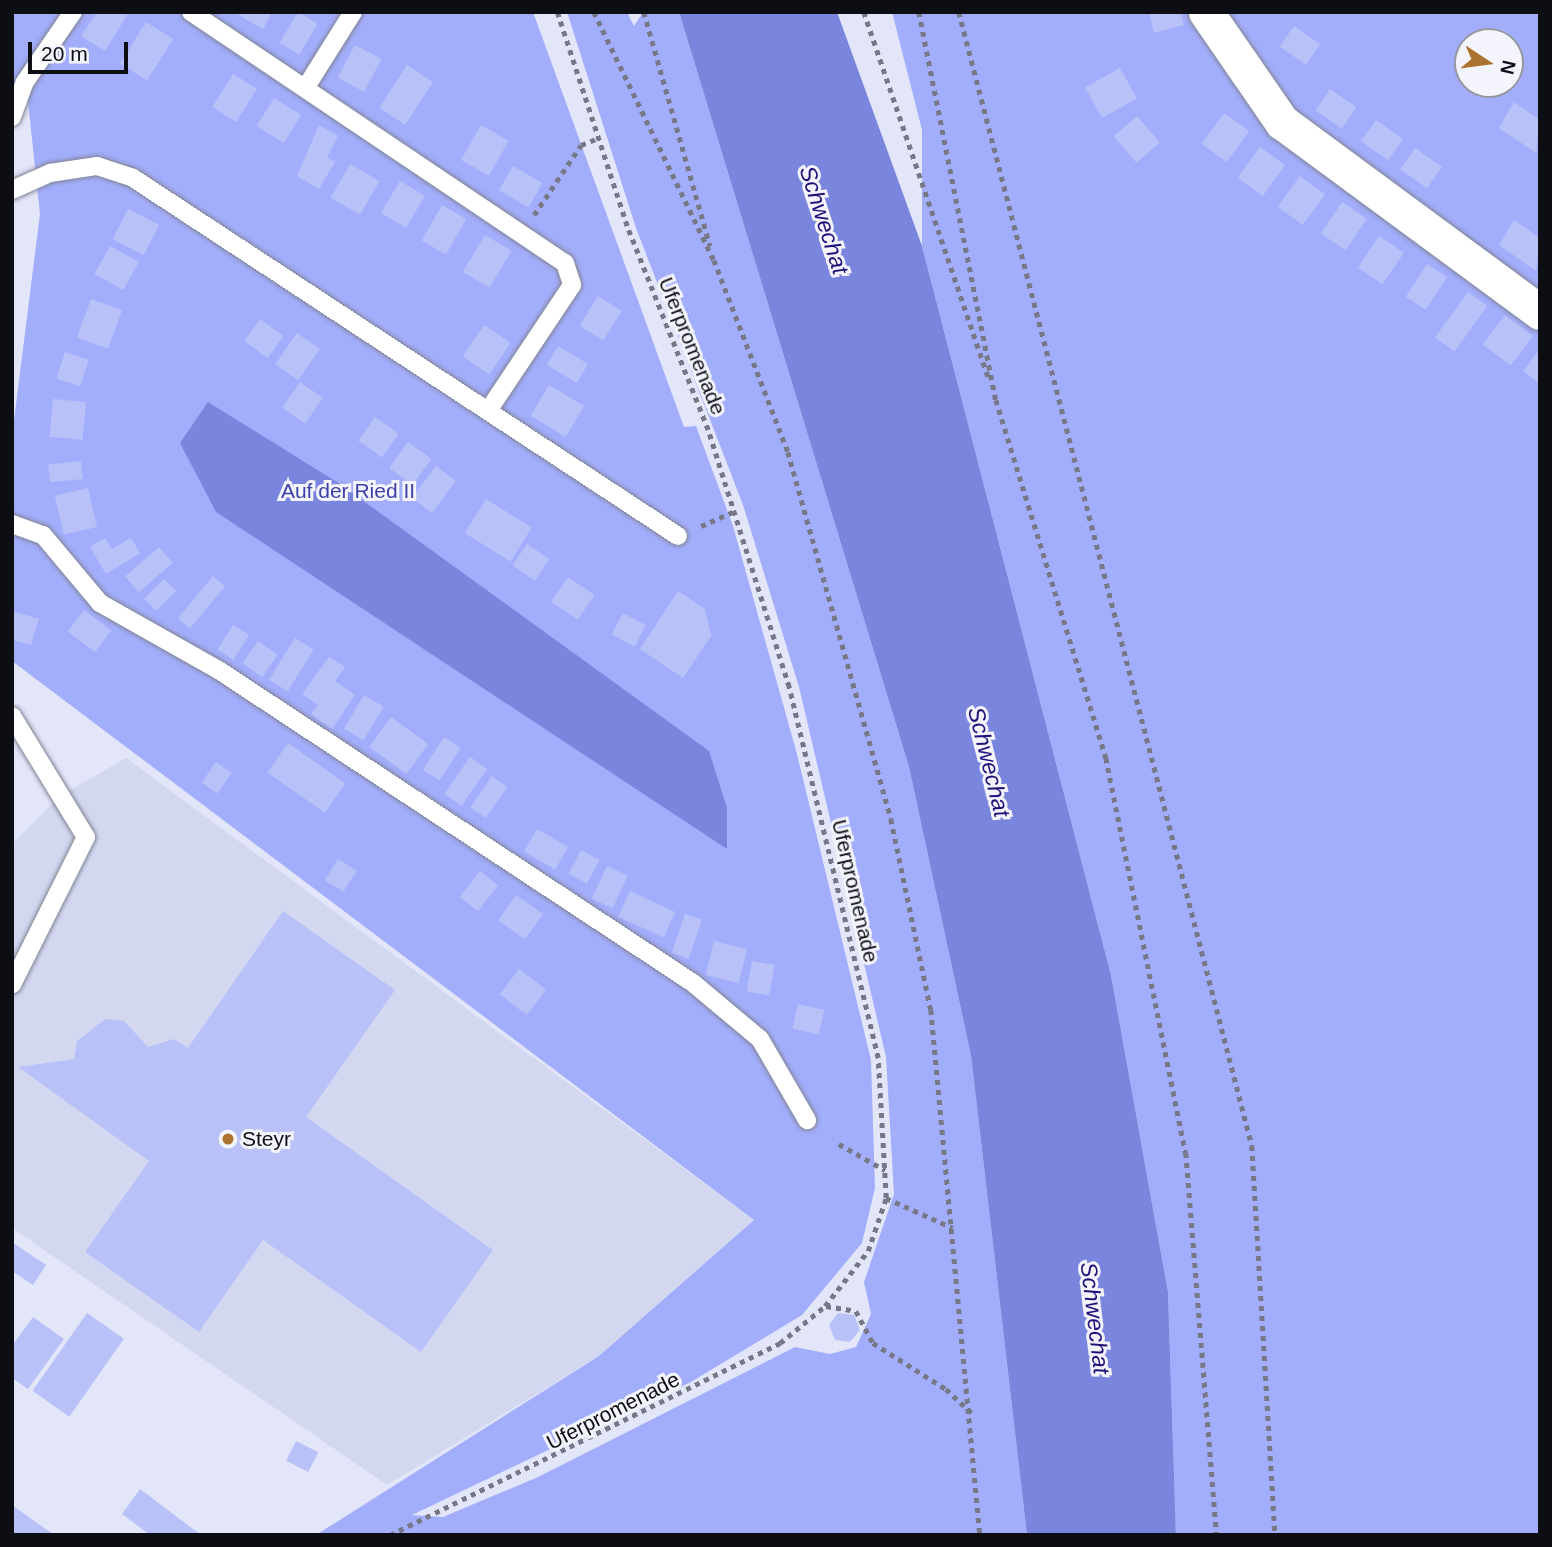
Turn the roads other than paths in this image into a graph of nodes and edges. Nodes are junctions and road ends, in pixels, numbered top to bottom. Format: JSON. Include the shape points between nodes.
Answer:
{"nodes":[{"id":1,"x":73,"y":12,"type":"edge"},
{"id":2,"x":191,"y":12,"type":"edge"},
{"id":3,"x":353,"y":12,"type":"edge"},
{"id":4,"x":1206,"y":12,"type":"edge"},
{"id":5,"x":306,"y":87,"type":"junction"},
{"id":6,"x":12,"y":117,"type":"edge"},
{"id":7,"x":12,"y":190,"type":"edge"},
{"id":8,"x":1540,"y":312,"type":"edge"},
{"id":9,"x":488,"y":411,"type":"junction"},
{"id":10,"x":12,"y":524,"type":"edge"},
{"id":11,"x":678,"y":536,"type":"dead end"},
{"id":12,"x":12,"y":716,"type":"edge"},
{"id":13,"x":12,"y":985,"type":"edge"},
{"id":14,"x":807,"y":1120,"type":"dead end"}],
"edges":[{"from":1,"to":6,"type":"lane","via":[[25,82]]},
{"from":2,"to":5,"type":"lane"},
{"from":3,"to":5,"type":"lane"},
{"from":4,"to":8,"type":"street","via":[[1282,122]]},
{"from":5,"to":9,"type":"lane","via":[[565,263],[572,285]]},
{"from":7,"to":9,"type":"lane","via":[[50,173],[97,166],[134,178]]},
{"from":9,"to":11,"type":"lane"},
{"from":10,"to":14,"type":"lane","via":[[43,536],[100,603],[220,671],[693,983],[760,1039]]},
{"from":12,"to":13,"type":"lane","via":[[86,837]]}]}
